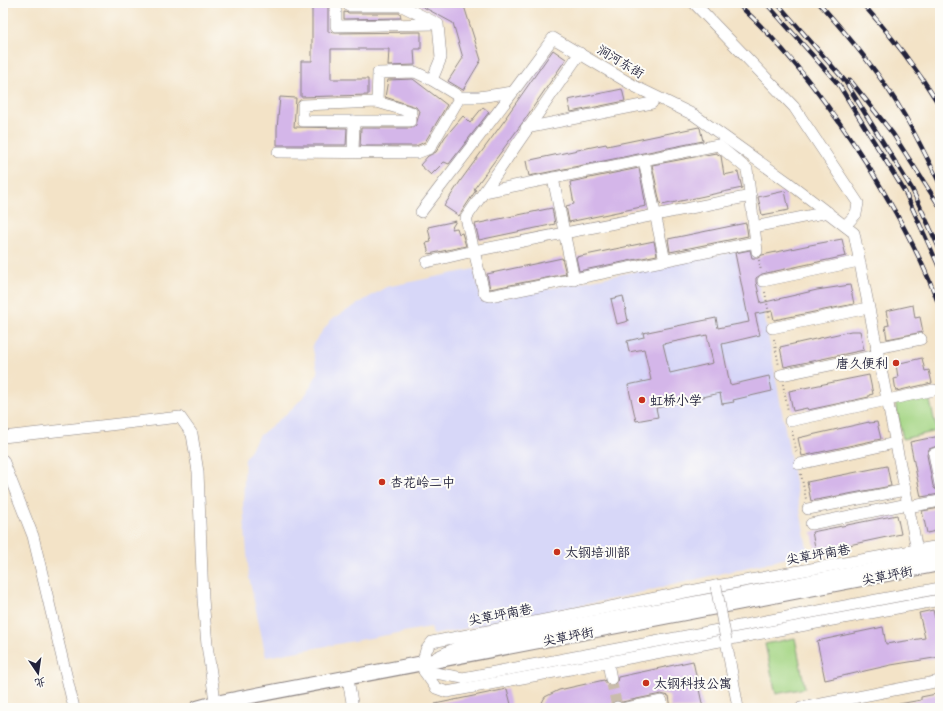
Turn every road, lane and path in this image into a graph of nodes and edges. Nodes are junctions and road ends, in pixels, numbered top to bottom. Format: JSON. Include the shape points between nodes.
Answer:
{"nodes":[{"id":1,"x":336,"y":3,"type":"edge"},
{"id":2,"x":349,"y":3,"type":"edge"},
{"id":3,"x":694,"y":3,"type":"edge"},
{"id":4,"x":438,"y":24,"type":"junction"},
{"id":5,"x":580,"y":53,"type":"junction"},
{"id":6,"x":432,"y":80,"type":"junction"},
{"id":7,"x":513,"y":92,"type":"junction"},
{"id":8,"x":460,"y":96,"type":"junction"},
{"id":9,"x":377,"y":102,"type":"junction"},
{"id":10,"x":652,"y":103,"type":"dead end"},
{"id":11,"x":354,"y":121,"type":"junction"},
{"id":12,"x":527,"y":128,"type":"junction"},
{"id":13,"x":278,"y":152,"type":"dead end"},
{"id":14,"x":353,"y":152,"type":"junction"},
{"id":15,"x":644,"y":160,"type":"junction"},
{"id":16,"x":553,"y":178,"type":"junction"},
{"id":17,"x":484,"y":192,"type":"junction"},
{"id":18,"x":751,"y":196,"type":"junction"},
{"id":19,"x":421,"y":212,"type":"dead end"},
{"id":20,"x":828,"y":212,"type":"junction"},
{"id":21,"x":656,"y":215,"type":"junction"},
{"id":22,"x":754,"y":227,"type":"junction"},
{"id":23,"x":849,"y":230,"type":"junction"},
{"id":24,"x":565,"y":233,"type":"junction"},
{"id":25,"x":756,"y":247,"type":"junction"},
{"id":26,"x":474,"y":251,"type":"junction"},
{"id":27,"x":665,"y":261,"type":"junction"},
{"id":28,"x":859,"y":261,"type":"junction"},
{"id":29,"x":427,"y":262,"type":"dead end"},
{"id":30,"x":574,"y":280,"type":"junction"},
{"id":31,"x":763,"y":281,"type":"junction"},
{"id":32,"x":868,"y":308,"type":"junction"},
{"id":33,"x":772,"y":328,"type":"junction"},
{"id":34,"x":921,"y":339,"type":"dead end"},
{"id":35,"x":877,"y":352,"type":"junction"},
{"id":36,"x":781,"y":375,"type":"junction"},
{"id":37,"x":934,"y":390,"type":"dead end"},
{"id":38,"x":887,"y":400,"type":"junction"},
{"id":39,"x":790,"y":421,"type":"junction"},
{"id":40,"x":3,"y":437,"type":"edge"},
{"id":41,"x":896,"y":443,"type":"junction"},
{"id":42,"x":940,"y":452,"type":"edge"},
{"id":43,"x":3,"y":460,"type":"edge"},
{"id":44,"x":799,"y":464,"type":"junction"},
{"id":45,"x":940,"y":484,"type":"edge"},
{"id":46,"x":905,"y":490,"type":"junction"},
{"id":47,"x":940,"y":501,"type":"edge"},
{"id":48,"x":908,"y":506,"type":"junction"},
{"id":49,"x":808,"y":510,"type":"joint"},
{"id":50,"x":811,"y":524,"type":"dead end"},
{"id":51,"x":940,"y":546,"type":"edge"},
{"id":52,"x":917,"y":550,"type":"junction"},
{"id":53,"x":940,"y":556,"type":"edge"},
{"id":54,"x":940,"y":564,"type":"edge"},
{"id":55,"x":940,"y":573,"type":"edge"},
{"id":56,"x":716,"y":586,"type":"junction"},
{"id":57,"x":940,"y":588,"type":"edge"},
{"id":58,"x":940,"y":600,"type":"edge"},
{"id":59,"x":726,"y":640,"type":"junction"},
{"id":60,"x":608,"y":663,"type":"junction"},
{"id":61,"x":423,"y":667,"type":"junction"},
{"id":62,"x":611,"y":679,"type":"tunnel mouth"},
{"id":63,"x":940,"y":681,"type":"edge"},
{"id":64,"x":349,"y":685,"type":"junction"},
{"id":65,"x":662,"y":700,"type":"dead end"},
{"id":66,"x":847,"y":704,"type":"edge"},
{"id":67,"x":832,"y":705,"type":"edge"},
{"id":68,"x":220,"y":706,"type":"edge"},
{"id":69,"x":74,"y":708,"type":"edge"},
{"id":70,"x":197,"y":708,"type":"edge"},
{"id":71,"x":353,"y":708,"type":"edge"},
{"id":72,"x":620,"y":708,"type":"edge"},
{"id":73,"x":738,"y":708,"type":"edge"},
{"id":74,"x":801,"y":708,"type":"edge"}],
"edges":[{"from":1,"to":4,"type":"street","via":[[336,26]]},
{"from":2,"to":4,"type":"street","via":[[349,6],[402,6]]},
{"from":3,"to":23,"type":"street","via":[[794,107],[858,203]]},
{"from":4,"to":6,"type":"street","via":[[441,58]]},
{"from":5,"to":7,"type":"street","name":"涧河东街","via":[[553,38]]},
{"from":5,"to":12,"type":"street"},
{"from":5,"to":20,"type":"street","name":"涧河东街","via":[[636,87],[694,115]]},
{"from":6,"to":8,"type":"street"},
{"from":6,"to":9,"type":"street","via":[[414,72],[378,73]]},
{"from":7,"to":8,"type":"street","via":[[478,98]]},
{"from":7,"to":19,"type":"street","name":"涧河东街"},
{"from":8,"to":14,"type":"street","via":[[430,148],[417,153]]},
{"from":9,"to":11,"type":"street","via":[[411,112],[410,121]]},
{"from":9,"to":11,"type":"street","via":[[303,105],[303,122]]},
{"from":10,"to":12,"type":"street"},
{"from":11,"to":14,"type":"street"},
{"from":12,"to":17,"type":"street"},
{"from":13,"to":14,"type":"street"},
{"from":15,"to":16,"type":"street"},
{"from":15,"to":18,"type":"street","via":[[718,145],[747,169]]},
{"from":15,"to":21,"type":"street"},
{"from":16,"to":17,"type":"street"},
{"from":16,"to":24,"type":"street"},
{"from":17,"to":26,"type":"street","via":[[466,218]]},
{"from":18,"to":21,"type":"street"},
{"from":18,"to":22,"type":"street"},
{"from":20,"to":22,"type":"street"},
{"from":20,"to":23,"type":"street","name":"涧河东街"},
{"from":21,"to":24,"type":"street"},
{"from":21,"to":27,"type":"street"},
{"from":22,"to":25,"type":"street"},
{"from":23,"to":28,"type":"street"},
{"from":24,"to":26,"type":"street"},
{"from":24,"to":30,"type":"street"},
{"from":25,"to":27,"type":"street"},
{"from":25,"to":31,"type":"path"},
{"from":26,"to":29,"type":"street"},
{"from":26,"to":30,"type":"street","via":[[486,295]]},
{"from":27,"to":30,"type":"street"},
{"from":28,"to":31,"type":"street"},
{"from":28,"to":32,"type":"street"},
{"from":31,"to":33,"type":"path"},
{"from":32,"to":33,"type":"street"},
{"from":32,"to":35,"type":"street"},
{"from":33,"to":36,"type":"path"},
{"from":34,"to":35,"type":"street"},
{"from":35,"to":36,"type":"street"},
{"from":35,"to":38,"type":"street"},
{"from":36,"to":39,"type":"path"},
{"from":37,"to":38,"type":"street"},
{"from":38,"to":39,"type":"street"},
{"from":38,"to":41,"type":"street"},
{"from":39,"to":44,"type":"path"},
{"from":40,"to":68,"type":"street","via":[[180,417],[192,434],[198,472],[207,645]]},
{"from":41,"to":44,"type":"street"},
{"from":41,"to":46,"type":"street"},
{"from":42,"to":45,"type":"street","via":[[934,454]]},
{"from":43,"to":69,"type":"street","via":[[33,536]]},
{"from":44,"to":49,"type":"path"},
{"from":46,"to":48,"type":"street"},
{"from":46,"to":49,"type":"street"},
{"from":47,"to":48,"type":"street"},
{"from":48,"to":50,"type":"street"},
{"from":48,"to":52,"type":"street"},
{"from":51,"to":52,"type":"street","name":"尖草坪南巷"},
{"from":52,"to":56,"type":"street","name":"尖草坪南巷"},
{"from":53,"to":61,"type":"street","via":[[460,646]]},
{"from":54,"to":61,"type":"main road","name":"尖草坪街"},
{"from":55,"to":61,"type":"main road","name":"尖草坪街"},
{"from":56,"to":59,"type":"street","bridge":true},
{"from":56,"to":61,"type":"street","name":"尖草坪南巷","via":[[432,642],[426,650]]},
{"from":57,"to":61,"type":"street","via":[[463,678]]},
{"from":58,"to":59,"type":"street"},
{"from":59,"to":60,"type":"street"},
{"from":59,"to":73,"type":"street"},
{"from":60,"to":61,"type":"street","via":[[447,692],[436,688]]},
{"from":60,"to":62,"type":"street"},
{"from":61,"to":64,"type":"main road","name":"尖草坪街"},
{"from":61,"to":68,"type":"main road","name":"尖草坪街"},
{"from":63,"to":66,"type":"street"},
{"from":64,"to":68,"type":"main road","name":"尖草坪街"},
{"from":64,"to":71,"type":"street"},
{"from":65,"to":72,"type":"street"},
{"from":66,"to":67,"type":"street"},
{"from":67,"to":74,"type":"street"},
{"from":68,"to":70,"type":"main road","name":"尖草坪街"}]}
